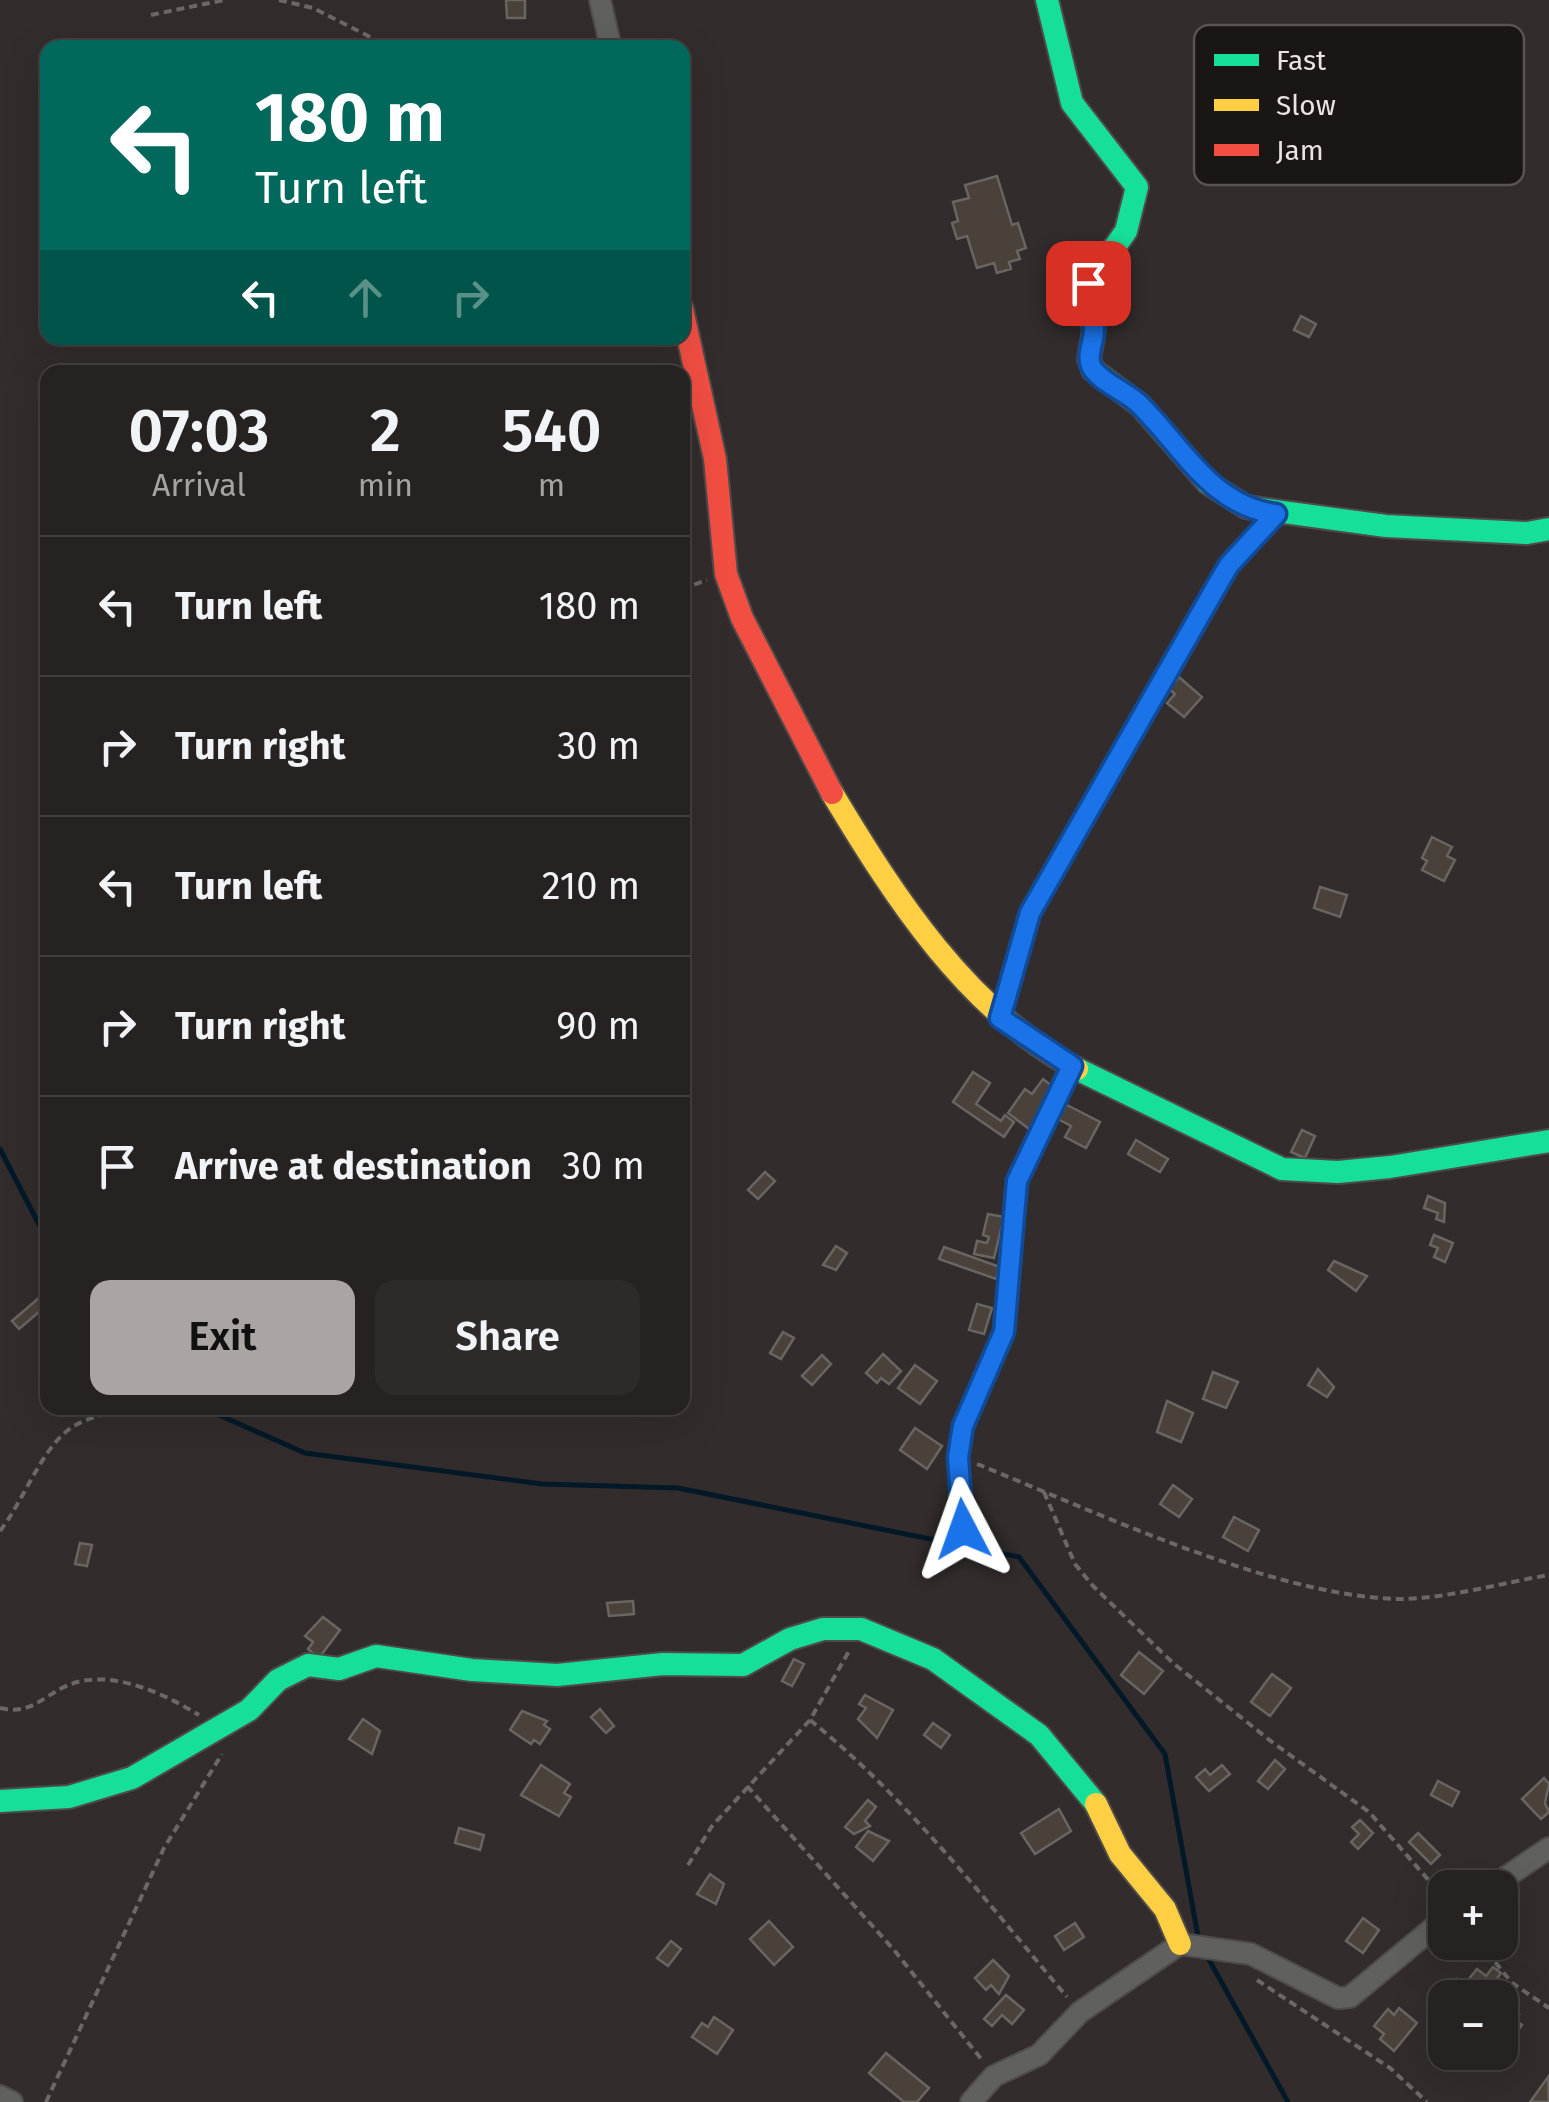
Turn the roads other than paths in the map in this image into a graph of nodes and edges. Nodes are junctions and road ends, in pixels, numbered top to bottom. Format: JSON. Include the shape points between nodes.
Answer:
{"nodes":[{"id":1,"x":600,"y":0,"type":"edge"},
{"id":2,"x":1047,"y":0,"type":"edge"},
{"id":3,"x":609,"y":40,"type":"edge"},
{"id":4,"x":690,"y":344,"type":"edge"},
{"id":5,"x":1276,"y":514,"type":"junction"},
{"id":6,"x":1549,"y":529,"type":"edge"},
{"id":7,"x":1000,"y":1018,"type":"junction"},
{"id":8,"x":1072,"y":1066,"type":"junction"},
{"id":9,"x":1549,"y":1141,"type":"edge"},
{"id":10,"x":963,"y":1529,"type":"dead end"},
{"id":11,"x":0,"y":1800,"type":"edge"},
{"id":12,"x":1549,"y":1848,"type":"edge"},
{"id":13,"x":1517,"y":1870,"type":"edge"},
{"id":14,"x":1428,"y":1932,"type":"edge"},
{"id":15,"x":1180,"y":1944,"type":"junction"},
{"id":16,"x":0,"y":2096,"type":"edge"},
{"id":17,"x":12,"y":2102,"type":"edge"},
{"id":18,"x":971,"y":2102,"type":"edge"}],
"edges":[{"from":1,"to":3,"type":"street"},
{"from":2,"to":5,"type":"street","via":[[1072,103],[1138,187],[1132,225],[1084,291],[1094,330],[1090,363],[1140,405],[1208,483],[1246,508]]},
{"from":4,"to":7,"type":"street","via":[[716,458],[726,574],[742,618],[806,749],[879,868],[969,988]]},
{"from":5,"to":6,"type":"street","via":[[1420,528]]},
{"from":5,"to":7,"type":"street","via":[[1229,565],[1030,913]]},
{"from":7,"to":8,"type":"street"},
{"from":8,"to":9,"type":"street","via":[[1261,1161],[1299,1172],[1390,1167]]},
{"from":8,"to":10,"type":"street","via":[[1017,1181],[1004,1332],[963,1426],[958,1457]]},
{"from":11,"to":15,"type":"street","via":[[69,1797],[132,1778],[226,1734],[278,1680],[308,1665],[339,1669],[376,1656],[520,1674],[732,1666],[823,1629],[861,1629],[933,1659],[1039,1735],[1094,1798],[1120,1854],[1165,1909]]},
{"from":12,"to":13,"type":"street"},
{"from":14,"to":15,"type":"street","via":[[1350,1997],[1338,1998],[1252,1954]]},
{"from":15,"to":18,"type":"street","via":[[1080,2012],[1039,2054],[994,2076]]},
{"from":16,"to":17,"type":"street"}]}
